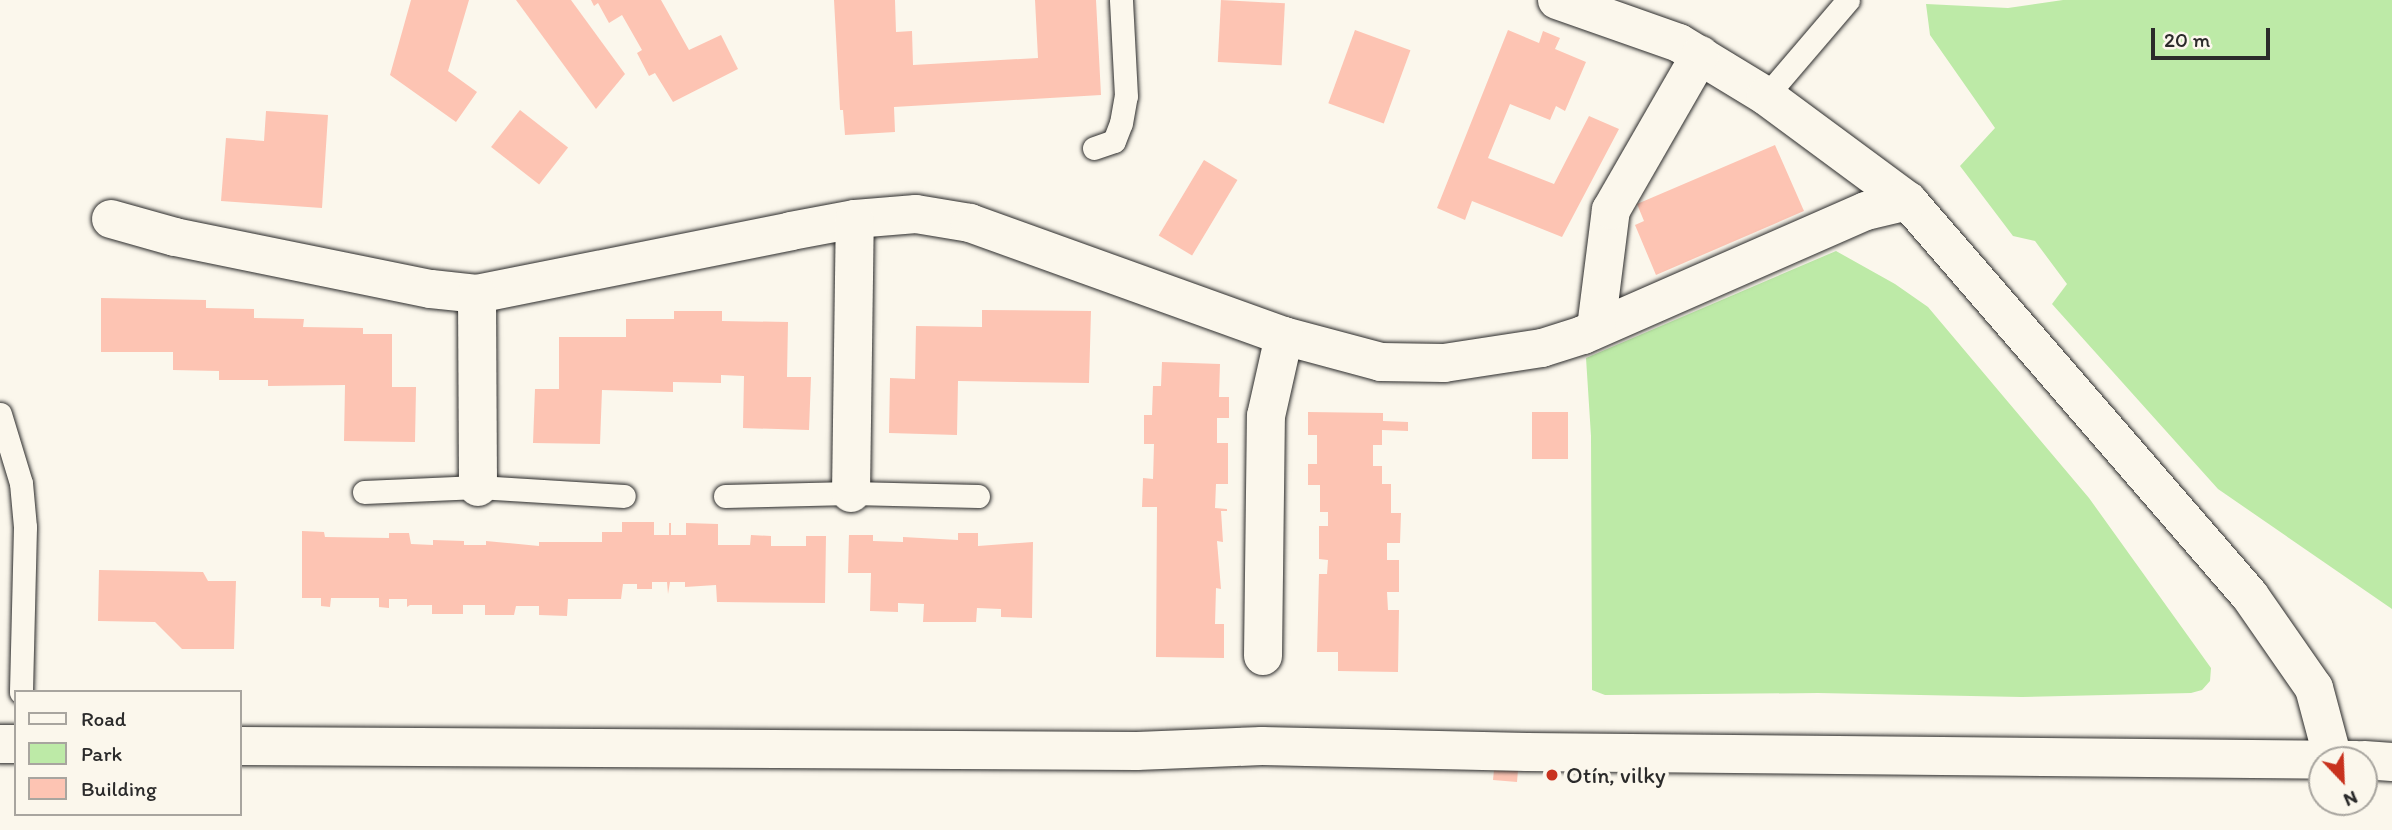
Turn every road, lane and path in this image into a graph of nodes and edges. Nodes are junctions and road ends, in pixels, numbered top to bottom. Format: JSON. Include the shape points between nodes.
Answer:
{"nodes":[{"id":1,"x":1121,"y":0,"type":"edge"},
{"id":2,"x":1557,"y":0,"type":"edge"},
{"id":3,"x":1848,"y":0,"type":"edge"},
{"id":4,"x":1700,"y":55,"type":"junction"},
{"id":5,"x":1766,"y":96,"type":"junction"},
{"id":6,"x":1094,"y":148,"type":"dead end"},
{"id":7,"x":1908,"y":201,"type":"junction"},
{"id":8,"x":111,"y":219,"type":"dead end"},
{"id":9,"x":855,"y":219,"type":"junction"},
{"id":10,"x":478,"y":295,"type":"junction"},
{"id":11,"x":1596,"y":328,"type":"junction"},
{"id":12,"x":1284,"y":336,"type":"junction"},
{"id":13,"x":0,"y":414,"type":"edge"},
{"id":14,"x":478,"y":487,"type":"junction"},
{"id":15,"x":364,"y":492,"type":"dead end"},
{"id":16,"x":851,"y":493,"type":"junction"},
{"id":17,"x":624,"y":496,"type":"dead end"},
{"id":18,"x":725,"y":496,"type":"dead end"},
{"id":19,"x":978,"y":496,"type":"dead end"},
{"id":20,"x":1264,"y":656,"type":"dead end"},
{"id":21,"x":21,"y":690,"type":"edge"},
{"id":22,"x":242,"y":746,"type":"edge"},
{"id":23,"x":2344,"y":746,"type":"edge"},
{"id":24,"x":2308,"y":760,"type":"edge"}],
"edges":[{"from":1,"to":6,"type":"lane","via":[[1126,96],[1114,141]]},
{"from":2,"to":4,"type":"street","via":[[1679,43]]},
{"from":3,"to":5,"type":"lane"},
{"from":4,"to":5,"type":"street"},
{"from":4,"to":11,"type":"street","via":[[1612,209]]},
{"from":5,"to":7,"type":"street"},
{"from":7,"to":11,"type":"street","via":[[1866,211]]},
{"from":7,"to":23,"type":"street","via":[[2250,596],[2314,688]]},
{"from":8,"to":10,"type":"street","via":[[175,237]]},
{"from":9,"to":10,"type":"street"},
{"from":9,"to":12,"type":"street","via":[[916,214],[970,223]]},
{"from":9,"to":16,"type":"street"},
{"from":10,"to":14,"type":"street"},
{"from":11,"to":12,"type":"street","via":[[1542,348],[1444,363],[1381,362]]},
{"from":12,"to":20,"type":"street","via":[[1266,416]]},
{"from":13,"to":21,"type":"lane","via":[[21,483],[25,527]]},
{"from":14,"to":15,"type":"lane"},
{"from":14,"to":17,"type":"lane"},
{"from":16,"to":18,"type":"lane"},
{"from":16,"to":19,"type":"lane"},
{"from":22,"to":24,"type":"street","via":[[1137,751],[1262,746]]}]}
